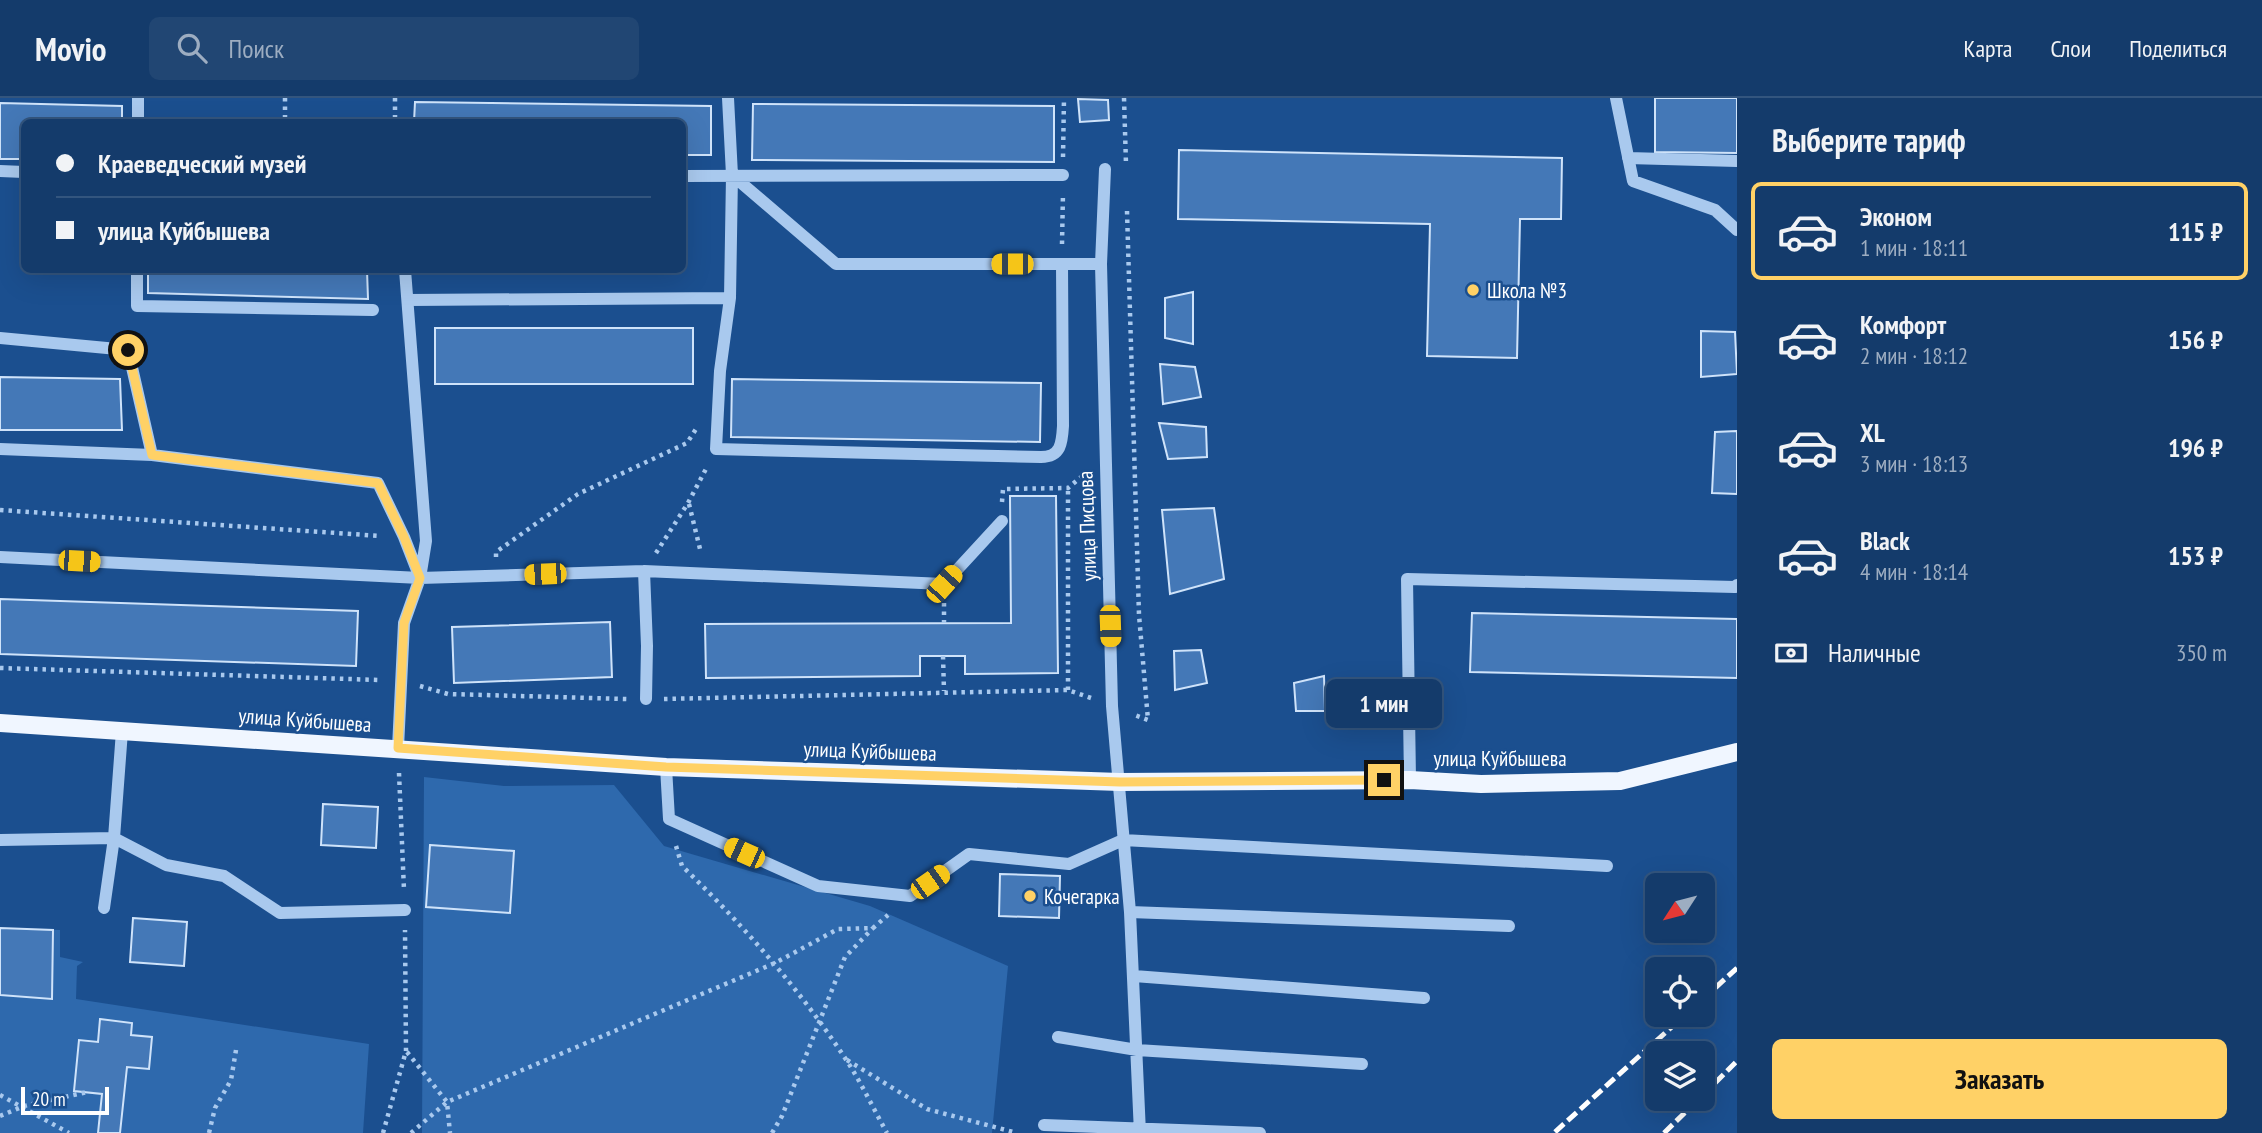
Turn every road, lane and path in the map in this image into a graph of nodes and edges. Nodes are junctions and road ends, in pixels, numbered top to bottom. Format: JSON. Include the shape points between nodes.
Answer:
{"nodes":[{"id":1,"x":138,"y":98,"type":"edge"},
{"id":2,"x":285,"y":98,"type":"edge"},
{"id":3,"x":394,"y":98,"type":"edge"},
{"id":4,"x":728,"y":98,"type":"edge"},
{"id":5,"x":1124,"y":98,"type":"edge"},
{"id":6,"x":1616,"y":98,"type":"edge"},
{"id":7,"x":138,"y":119,"type":"edge"},
{"id":8,"x":285,"y":119,"type":"edge"},
{"id":9,"x":395,"y":119,"type":"edge"},
{"id":10,"x":1628,"y":158,"type":"junction"},
{"id":11,"x":1737,"y":161,"type":"edge"},
{"id":12,"x":1105,"y":169,"type":"dead end"},
{"id":13,"x":0,"y":170,"type":"edge"},
{"id":14,"x":21,"y":172,"type":"edge"},
{"id":15,"x":732,"y":175,"type":"junction"},
{"id":16,"x":1063,"y":175,"type":"dead end"},
{"id":17,"x":686,"y":176,"type":"edge"},
{"id":18,"x":1126,"y":176,"type":"dead end"},
{"id":19,"x":1127,"y":202,"type":"dead end"},
{"id":20,"x":1737,"y":230,"type":"edge"},
{"id":21,"x":1062,"y":264,"type":"junction"},
{"id":22,"x":1101,"y":264,"type":"junction"},
{"id":23,"x":136,"y":273,"type":"edge"},
{"id":24,"x":405,"y":273,"type":"edge"},
{"id":25,"x":730,"y":298,"type":"junction"},
{"id":26,"x":408,"y":300,"type":"junction"},
{"id":27,"x":373,"y":310,"type":"dead end"},
{"id":28,"x":0,"y":338,"type":"edge"},
{"id":29,"x":718,"y":396,"type":"junction"},
{"id":30,"x":0,"y":449,"type":"edge"},
{"id":31,"x":716,"y":449,"type":"junction"},
{"id":32,"x":152,"y":455,"type":"junction"},
{"id":33,"x":1003,"y":489,"type":"dead end"},
{"id":34,"x":688,"y":503,"type":"junction"},
{"id":35,"x":0,"y":510,"type":"edge"},
{"id":36,"x":1002,"y":521,"type":"dead end"},
{"id":37,"x":404,"y":537,"type":"junction"},
{"id":38,"x":0,"y":557,"type":"edge"},
{"id":39,"x":644,"y":571,"type":"junction"},
{"id":40,"x":706,"y":573,"type":"junction"},
{"id":41,"x":496,"y":575,"type":"junction"},
{"id":42,"x":420,"y":578,"type":"junction"},
{"id":43,"x":1737,"y":585,"type":"edge"},
{"id":44,"x":943,"y":656,"type":"dead end"},
{"id":45,"x":0,"y":668,"type":"edge"},
{"id":46,"x":401,"y":681,"type":"junction"},
{"id":47,"x":944,"y":691,"type":"junction"},
{"id":48,"x":646,"y":699,"type":"junction"},
{"id":49,"x":1148,"y":720,"type":"dead end"},
{"id":50,"x":0,"y":723,"type":"edge"},
{"id":51,"x":122,"y":731,"type":"junction"},
{"id":52,"x":398,"y":748,"type":"junction"},
{"id":53,"x":1737,"y":752,"type":"edge"},
{"id":54,"x":666,"y":767,"type":"junction"},
{"id":55,"x":1410,"y":780,"type":"junction"},
{"id":56,"x":1120,"y":782,"type":"junction"},
{"id":57,"x":669,"y":819,"type":"junction"},
{"id":58,"x":114,"y":838,"type":"junction"},
{"id":59,"x":0,"y":840,"type":"edge"},
{"id":60,"x":1123,"y":840,"type":"junction"},
{"id":61,"x":1606,"y":866,"type":"dead end"},
{"id":62,"x":910,"y":896,"type":"junction"},
{"id":63,"x":104,"y":908,"type":"dead end"},
{"id":64,"x":405,"y":910,"type":"junction"},
{"id":65,"x":1130,"y":912,"type":"junction"},
{"id":66,"x":1509,"y":926,"type":"dead end"},
{"id":67,"x":873,"y":928,"type":"junction"},
{"id":68,"x":775,"y":963,"type":"junction"},
{"id":69,"x":1134,"y":976,"type":"junction"},
{"id":70,"x":1424,"y":998,"type":"dead end"},
{"id":71,"x":820,"y":1023,"type":"junction"},
{"id":72,"x":1058,"y":1037,"type":"dead end"},
{"id":73,"x":236,"y":1050,"type":"dead end"},
{"id":74,"x":1137,"y":1050,"type":"junction"},
{"id":75,"x":406,"y":1051,"type":"junction"},
{"id":76,"x":846,"y":1059,"type":"junction"},
{"id":77,"x":1362,"y":1064,"type":"dead end"},
{"id":78,"x":87,"y":1093,"type":"dead end"},
{"id":79,"x":0,"y":1094,"type":"edge"},
{"id":80,"x":447,"y":1102,"type":"junction"},
{"id":81,"x":24,"y":1106,"type":"junction"},
{"id":82,"x":0,"y":1116,"type":"edge"},
{"id":83,"x":1044,"y":1125,"type":"dead end"},
{"id":84,"x":1140,"y":1131,"type":"edge"},
{"id":85,"x":69,"y":1133,"type":"edge"},
{"id":86,"x":209,"y":1133,"type":"edge"},
{"id":87,"x":383,"y":1133,"type":"edge"},
{"id":88,"x":411,"y":1133,"type":"edge"},
{"id":89,"x":450,"y":1133,"type":"edge"},
{"id":90,"x":772,"y":1133,"type":"edge"},
{"id":91,"x":887,"y":1133,"type":"edge"},
{"id":92,"x":1017,"y":1133,"type":"edge"},
{"id":93,"x":1260,"y":1133,"type":"edge"}],
"edges":[{"from":1,"to":7,"type":"street"},
{"from":2,"to":8,"type":"path"},
{"from":3,"to":9,"type":"path"},
{"from":4,"to":15,"type":"street"},
{"from":5,"to":18,"type":"path"},
{"from":6,"to":10,"type":"street"},
{"from":10,"to":11,"type":"street"},
{"from":10,"to":20,"type":"street","via":[[1633,181],[1715,210]]},
{"from":12,"to":22,"type":"street","name":"улица Писцова"},
{"from":13,"to":14,"type":"street"},
{"from":15,"to":16,"type":"street"},
{"from":15,"to":17,"type":"street"},
{"from":15,"to":21,"type":"street","via":[[836,264]]},
{"from":15,"to":25,"type":"street"},
{"from":19,"to":49,"type":"path","via":[[1139,615]]},
{"from":21,"to":22,"type":"street"},
{"from":21,"to":31,"type":"street","via":[[1063,426],[1055,454]]},
{"from":22,"to":56,"type":"street","name":"улица Писцова","via":[[1112,706]]},
{"from":23,"to":27,"type":"street","via":[[137,306]]},
{"from":24,"to":26,"type":"street"},
{"from":25,"to":26,"type":"street"},
{"from":25,"to":29,"type":"street"},
{"from":26,"to":42,"type":"street","via":[[425,541]]},
{"from":28,"to":32,"type":"street","via":[[128,350]]},
{"from":29,"to":31,"type":"street"},
{"from":29,"to":41,"type":"path","via":[[687,443],[578,494],[496,552]]},
{"from":30,"to":32,"type":"street"},
{"from":31,"to":34,"type":"path"},
{"from":32,"to":37,"type":"street","via":[[378,483]]},
{"from":33,"to":47,"type":"path","via":[[1068,488],[1068,690]]},
{"from":34,"to":39,"type":"path"},
{"from":34,"to":40,"type":"path"},
{"from":35,"to":37,"type":"path"},
{"from":36,"to":40,"type":"street","via":[[944,584]]},
{"from":37,"to":42,"type":"street"},
{"from":38,"to":42,"type":"street"},
{"from":39,"to":40,"type":"street"},
{"from":39,"to":41,"type":"street"},
{"from":39,"to":48,"type":"street"},
{"from":41,"to":42,"type":"street"},
{"from":42,"to":46,"type":"street","via":[[404,623]]},
{"from":43,"to":55,"type":"street","via":[[1407,579]]},
{"from":44,"to":47,"type":"path"},
{"from":45,"to":46,"type":"path"},
{"from":46,"to":48,"type":"path","via":[[448,694]]},
{"from":46,"to":52,"type":"street"},
{"from":47,"to":48,"type":"path"},
{"from":50,"to":51,"type":"main road","name":"улица Куйбышева"},
{"from":51,"to":52,"type":"main road","name":"улица Куйбышева"},
{"from":51,"to":58,"type":"street"},
{"from":52,"to":54,"type":"main road","name":"улица Куйбышева"},
{"from":52,"to":64,"type":"path"},
{"from":53,"to":55,"type":"main road","name":"улица Куйбышева","via":[[1620,781],[1481,784]]},
{"from":54,"to":56,"type":"main road","name":"улица Куйбышева"},
{"from":54,"to":57,"type":"street"},
{"from":55,"to":56,"type":"main road","name":"улица Куйбышева"},
{"from":56,"to":60,"type":"street","name":"улица Писцова"},
{"from":57,"to":62,"type":"street","via":[[818,886]]},
{"from":57,"to":68,"type":"path","via":[[682,866]]},
{"from":58,"to":59,"type":"street"},
{"from":58,"to":63,"type":"street"},
{"from":58,"to":64,"type":"street","via":[[166,865],[224,876],[280,914]]},
{"from":60,"to":61,"type":"street"},
{"from":60,"to":62,"type":"street","via":[[1069,864],[969,854]]},
{"from":60,"to":65,"type":"street","name":"улица Писцова"},
{"from":62,"to":67,"type":"path"},
{"from":64,"to":75,"type":"path"},
{"from":65,"to":66,"type":"street"},
{"from":65,"to":69,"type":"street","name":"улица Писцова"},
{"from":67,"to":68,"type":"path","via":[[838,929]]},
{"from":67,"to":71,"type":"path","via":[[845,957]]},
{"from":68,"to":71,"type":"path"},
{"from":68,"to":80,"type":"path"},
{"from":69,"to":70,"type":"street"},
{"from":69,"to":74,"type":"street","name":"улица Писцова"},
{"from":71,"to":76,"type":"path"},
{"from":71,"to":90,"type":"path"},
{"from":72,"to":74,"type":"street"},
{"from":73,"to":86,"type":"path","via":[[231,1080],[215,1108]]},
{"from":74,"to":77,"type":"street"},
{"from":74,"to":84,"type":"street","name":"улица Писцова"},
{"from":75,"to":80,"type":"path"},
{"from":75,"to":87,"type":"path"},
{"from":76,"to":91,"type":"path"},
{"from":76,"to":92,"type":"path","via":[[927,1109]]},
{"from":78,"to":81,"type":"path"},
{"from":79,"to":81,"type":"path"},
{"from":80,"to":88,"type":"path"},
{"from":80,"to":89,"type":"path"},
{"from":81,"to":82,"type":"path"},
{"from":81,"to":85,"type":"path"},
{"from":83,"to":84,"type":"street"},
{"from":84,"to":93,"type":"street"}]}
